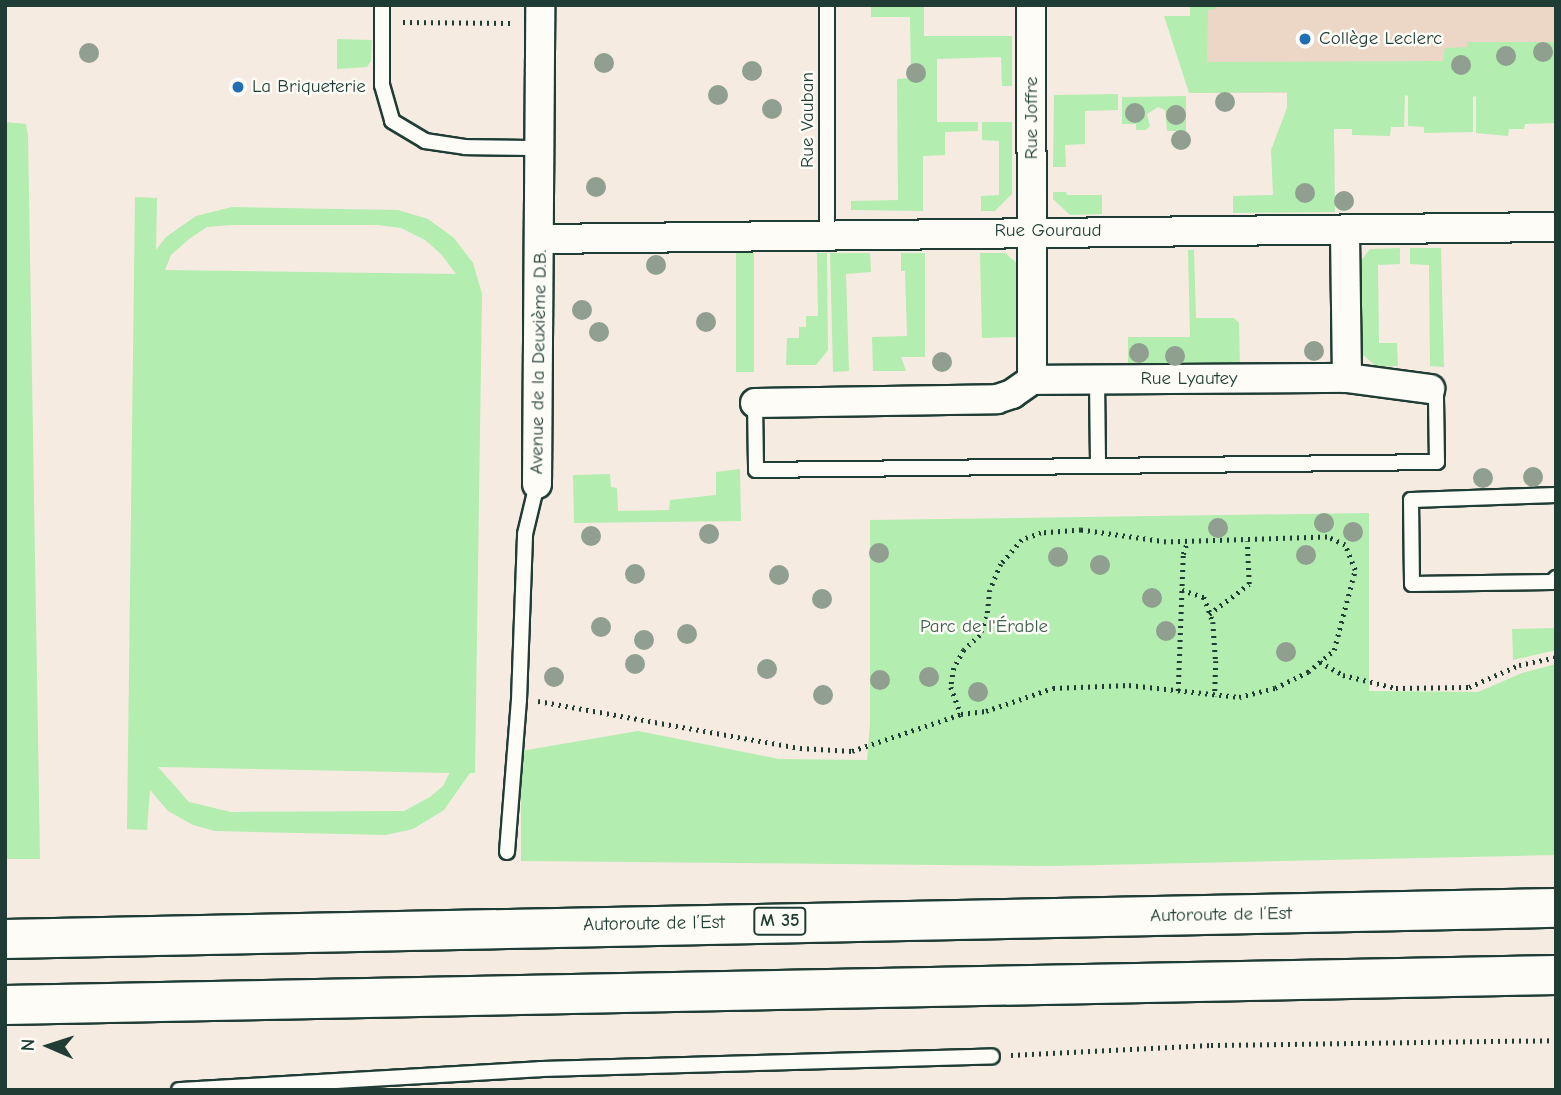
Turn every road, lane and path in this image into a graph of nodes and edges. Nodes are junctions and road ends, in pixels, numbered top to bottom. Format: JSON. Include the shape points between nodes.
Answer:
{"nodes":[{"id":1,"x":382,"y":5,"type":"edge"},
{"id":2,"x":827,"y":5,"type":"edge"},
{"id":3,"x":1031,"y":5,"type":"edge"},
{"id":4,"x":540,"y":14,"type":"edge"},
{"id":5,"x":416,"y":22,"type":"dead end"},
{"id":6,"x":541,"y":149,"type":"junction"},
{"id":7,"x":1556,"y":227,"type":"edge"},
{"id":8,"x":1345,"y":230,"type":"junction"},
{"id":9,"x":1032,"y":231,"type":"junction"},
{"id":10,"x":827,"y":235,"type":"junction"},
{"id":11,"x":541,"y":239,"type":"junction"},
{"id":12,"x":1347,"y":378,"type":"junction"},
{"id":13,"x":1032,"y":380,"type":"junction"},
{"id":14,"x":1097,"y":380,"type":"junction"},
{"id":15,"x":1430,"y":389,"type":"joint"},
{"id":16,"x":755,"y":403,"type":"joint"},
{"id":17,"x":1098,"y":466,"type":"junction"},
{"id":18,"x":537,"y":484,"type":"joint"},
{"id":19,"x":1556,"y":495,"type":"edge"},
{"id":20,"x":1247,"y":541,"type":"junction"},
{"id":21,"x":1188,"y":543,"type":"junction"},
{"id":22,"x":1556,"y":578,"type":"edge"},
{"id":23,"x":1182,"y":590,"type":"junction"},
{"id":24,"x":1209,"y":614,"type":"junction"},
{"id":25,"x":1556,"y":657,"type":"edge"},
{"id":26,"x":1320,"y":662,"type":"junction"},
{"id":27,"x":1178,"y":691,"type":"junction"},
{"id":28,"x":1215,"y":696,"type":"junction"},
{"id":29,"x":519,"y":700,"type":"junction"},
{"id":30,"x":961,"y":714,"type":"junction"},
{"id":31,"x":507,"y":852,"type":"dead end"},
{"id":32,"x":1556,"y":908,"type":"edge"},
{"id":33,"x":5,"y":939,"type":"edge"},
{"id":34,"x":1556,"y":975,"type":"edge"},
{"id":35,"x":5,"y":1005,"type":"edge"},
{"id":36,"x":1556,"y":1041,"type":"edge"},
{"id":37,"x":992,"y":1056,"type":"joint"},
{"id":38,"x":179,"y":1090,"type":"edge"}],
"edges":[{"from":1,"to":6,"type":"lane","via":[[382,85],[392,121],[425,141]]},
{"from":2,"to":10,"type":"lane","name":"Rue Vauban"},
{"from":3,"to":9,"type":"street","name":"Rue Joffre"},
{"from":4,"to":5,"type":"path"},
{"from":4,"to":6,"type":"street","name":"Avenue de la Deuxième D.B."},
{"from":6,"to":11,"type":"street","name":"Avenue de la Deuxième D.B."},
{"from":7,"to":8,"type":"street","name":"Rue Gouraud"},
{"from":8,"to":9,"type":"street","name":"Rue Gouraud"},
{"from":8,"to":12,"type":"street"},
{"from":9,"to":10,"type":"street","name":"Rue Gouraud"},
{"from":9,"to":13,"type":"street"},
{"from":10,"to":11,"type":"street","name":"Rue Gouraud"},
{"from":11,"to":18,"type":"street","name":"Avenue de la Deuxième D.B."},
{"from":12,"to":14,"type":"street","name":"Rue Lyautey"},
{"from":12,"to":15,"type":"street","name":"Rue Lyautey"},
{"from":13,"to":14,"type":"street","name":"Rue Lyautey"},
{"from":13,"to":16,"type":"street","via":[[997,399]]},
{"from":14,"to":17,"type":"lane"},
{"from":15,"to":17,"type":"lane","via":[[1436,395],[1437,462]]},
{"from":16,"to":17,"type":"lane","via":[[756,470]]},
{"from":18,"to":29,"type":"lane","via":[[525,534]]},
{"from":19,"to":22,"type":"lane","via":[[1411,500],[1412,584],[1552,582]]},
{"from":20,"to":21,"type":"path"},
{"from":20,"to":24,"type":"path","via":[[1249,584]]},
{"from":20,"to":26,"type":"path","via":[[1327,537],[1345,545],[1355,570],[1350,598],[1334,650]]},
{"from":21,"to":23,"type":"path","via":[[1183,554]]},
{"from":21,"to":30,"type":"path","via":[[1081,530],[1041,533],[1022,540],[1001,564],[980,635],[954,668],[951,687]]},
{"from":23,"to":24,"type":"path","via":[[1204,597]]},
{"from":23,"to":27,"type":"path"},
{"from":24,"to":28,"type":"path","via":[[1216,661]]},
{"from":25,"to":26,"type":"path","via":[[1519,665],[1469,687],[1396,688],[1343,675]]},
{"from":26,"to":28,"type":"path","via":[[1275,688],[1239,697]]},
{"from":27,"to":28,"type":"path"},
{"from":27,"to":30,"type":"path","via":[[1129,684],[1053,688],[986,711]]},
{"from":29,"to":30,"type":"path","via":[[800,748],[852,751]]},
{"from":29,"to":31,"type":"lane"},
{"from":32,"to":33,"type":"highway","name":"Autoroute de l’Est","number":"M 35"},
{"from":34,"to":35,"type":"highway"},
{"from":36,"to":37,"type":"path","via":[[1211,1045]]},
{"from":37,"to":38,"type":"lane","via":[[540,1069]]}]}
